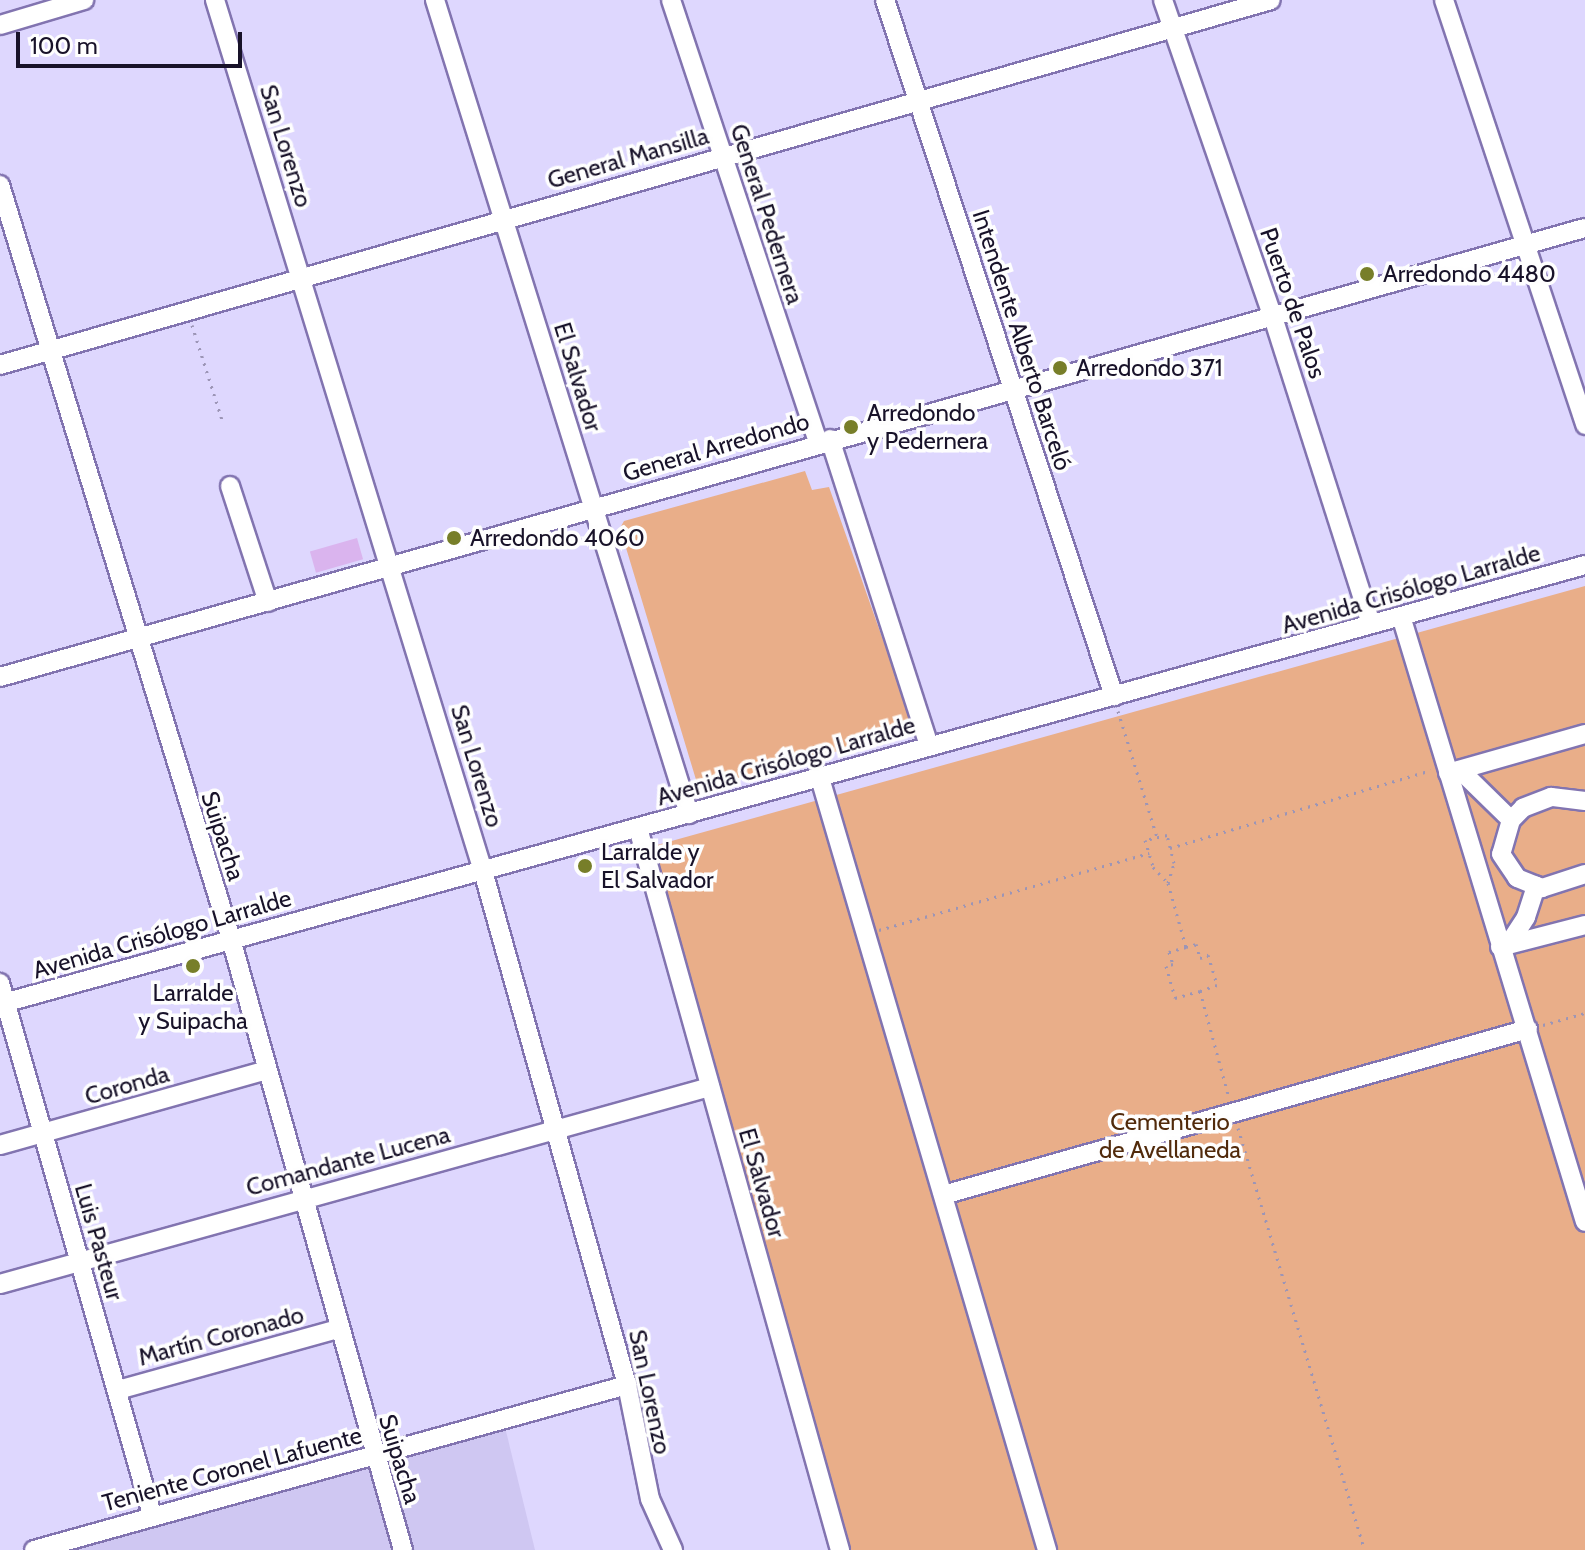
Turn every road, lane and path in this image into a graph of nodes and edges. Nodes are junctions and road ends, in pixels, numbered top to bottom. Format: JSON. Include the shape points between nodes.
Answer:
{"nodes":[{"id":1,"x":84,"y":0,"type":"edge"},
{"id":2,"x":215,"y":0,"type":"edge"},
{"id":3,"x":435,"y":0,"type":"edge"},
{"id":4,"x":671,"y":0,"type":"edge"},
{"id":5,"x":885,"y":0,"type":"edge"},
{"id":6,"x":1163,"y":0,"type":"edge"},
{"id":7,"x":1271,"y":0,"type":"edge"},
{"id":8,"x":1444,"y":0,"type":"edge"},
{"id":9,"x":0,"y":25,"type":"edge"},
{"id":10,"x":1172,"y":27,"type":"junction"},
{"id":11,"x":918,"y":102,"type":"junction"},
{"id":12,"x":722,"y":156,"type":"junction"},
{"id":13,"x":0,"y":185,"type":"edge"},
{"id":14,"x":504,"y":219,"type":"junction"},
{"id":15,"x":1585,"y":228,"type":"edge"},
{"id":16,"x":1525,"y":244,"type":"junction"},
{"id":17,"x":302,"y":276,"type":"junction"},
{"id":18,"x":187,"y":310,"type":"junction"},
{"id":19,"x":1273,"y":317,"type":"junction"},
{"id":20,"x":49,"y":351,"type":"junction"},
{"id":21,"x":0,"y":365,"type":"edge"},
{"id":22,"x":1014,"y":390,"type":"junction"},
{"id":23,"x":223,"y":423,"type":"dead end"},
{"id":24,"x":1585,"y":425,"type":"edge"},
{"id":25,"x":824,"y":441,"type":"junction"},
{"id":26,"x":230,"y":486,"type":"dead end"},
{"id":27,"x":594,"y":507,"type":"junction"},
{"id":28,"x":1585,"y":565,"type":"edge"},
{"id":29,"x":392,"y":566,"type":"junction"},
{"id":30,"x":268,"y":602,"type":"junction"},
{"id":31,"x":1401,"y":616,"type":"junction"},
{"id":32,"x":1371,"y":624,"type":"junction"},
{"id":33,"x":136,"y":639,"type":"junction"},
{"id":34,"x":0,"y":677,"type":"edge"},
{"id":35,"x":1114,"y":696,"type":"junction"},
{"id":36,"x":1585,"y":734,"type":"edge"},
{"id":37,"x":929,"y":746,"type":"junction"},
{"id":38,"x":1451,"y":770,"type":"junction"},
{"id":39,"x":820,"y":778,"type":"junction"},
{"id":40,"x":1585,"y":801,"type":"edge"},
{"id":41,"x":689,"y":814,"type":"junction"},
{"id":42,"x":1511,"y":820,"type":"junction"},
{"id":43,"x":638,"y":828,"type":"junction"},
{"id":44,"x":1157,"y":837,"type":"junction"},
{"id":45,"x":1170,"y":848,"type":"junction"},
{"id":46,"x":1149,"y":853,"type":"junction"},
{"id":47,"x":1503,"y":857,"type":"junction"},
{"id":48,"x":1475,"y":865,"type":"junction"},
{"id":49,"x":483,"y":871,"type":"junction"},
{"id":50,"x":1585,"y":874,"type":"edge"},
{"id":51,"x":1168,"y":883,"type":"junction"},
{"id":52,"x":1536,"y":886,"type":"junction"},
{"id":53,"x":1585,"y":925,"type":"edge"},
{"id":54,"x":864,"y":934,"type":"junction"},
{"id":55,"x":231,"y":939,"type":"junction"},
{"id":56,"x":1504,"y":946,"type":"junction"},
{"id":57,"x":1186,"y":947,"type":"junction"},
{"id":58,"x":0,"y":983,"type":"edge"},
{"id":59,"x":1200,"y":991,"type":"junction"},
{"id":60,"x":3,"y":1004,"type":"edge"},
{"id":61,"x":1585,"y":1013,"type":"edge"},
{"id":62,"x":1528,"y":1029,"type":"junction"},
{"id":63,"x":266,"y":1070,"type":"junction"},
{"id":64,"x":710,"y":1087,"type":"junction"},
{"id":65,"x":1233,"y":1111,"type":"junction"},
{"id":66,"x":558,"y":1128,"type":"junction"},
{"id":67,"x":43,"y":1133,"type":"junction"},
{"id":68,"x":0,"y":1145,"type":"edge"},
{"id":69,"x":943,"y":1195,"type":"junction"},
{"id":70,"x":301,"y":1199,"type":"junction"},
{"id":71,"x":1585,"y":1222,"type":"edge"},
{"id":72,"x":80,"y":1261,"type":"junction"},
{"id":73,"x":0,"y":1284,"type":"edge"},
{"id":74,"x":338,"y":1329,"type":"junction"},
{"id":75,"x":627,"y":1385,"type":"junction"},
{"id":76,"x":118,"y":1390,"type":"junction"},
{"id":77,"x":373,"y":1455,"type":"junction"},
{"id":78,"x":152,"y":1515,"type":"junction"},
{"id":79,"x":34,"y":1550,"type":"edge"},
{"id":80,"x":403,"y":1550,"type":"edge"},
{"id":81,"x":673,"y":1550,"type":"edge"},
{"id":82,"x":840,"y":1550,"type":"edge"},
{"id":83,"x":1047,"y":1550,"type":"edge"},
{"id":84,"x":1365,"y":1550,"type":"edge"}],
"edges":[{"from":1,"to":9,"type":"street"},
{"from":2,"to":17,"type":"street","name":"San Lorenzo"},
{"from":3,"to":14,"type":"street","name":"El Salvador"},
{"from":4,"to":12,"type":"street","name":"General Pedernera"},
{"from":5,"to":11,"type":"street","name":"Intendente Alberto Barceló"},
{"from":6,"to":10,"type":"street","name":"Puerto de Palos"},
{"from":7,"to":10,"type":"street","name":"General Mansilla"},
{"from":8,"to":16,"type":"street"},
{"from":10,"to":11,"type":"street","name":"General Mansilla"},
{"from":10,"to":19,"type":"street","name":"Puerto de Palos"},
{"from":11,"to":12,"type":"street","name":"General Mansilla"},
{"from":11,"to":22,"type":"street","name":"Intendente Alberto Barceló"},
{"from":12,"to":14,"type":"street","name":"General Mansilla"},
{"from":12,"to":25,"type":"street","name":"General Pedernera"},
{"from":13,"to":20,"type":"street","name":"Suipacha"},
{"from":14,"to":17,"type":"street","name":"General Mansilla"},
{"from":14,"to":27,"type":"street","name":"El Salvador"},
{"from":15,"to":16,"type":"street","name":"General Arredondo"},
{"from":16,"to":19,"type":"street","name":"General Arredondo"},
{"from":16,"to":24,"type":"street"},
{"from":17,"to":18,"type":"street","name":"General Mansilla"},
{"from":17,"to":29,"type":"street","name":"San Lorenzo"},
{"from":18,"to":20,"type":"street","name":"General Mansilla"},
{"from":18,"to":23,"type":"path"},
{"from":19,"to":22,"type":"street","name":"General Arredondo"},
{"from":19,"to":32,"type":"street","name":"Puerto de Palos"},
{"from":20,"to":21,"type":"street","name":"General Mansilla"},
{"from":20,"to":33,"type":"street","name":"Suipacha"},
{"from":22,"to":25,"type":"street","name":"General Arredondo"},
{"from":22,"to":35,"type":"street","name":"Intendente Alberto Barceló"},
{"from":25,"to":27,"type":"street","name":"General Arredondo"},
{"from":25,"to":37,"type":"street","name":"General Pedernera"},
{"from":26,"to":30,"type":"street"},
{"from":27,"to":29,"type":"street","name":"General Arredondo"},
{"from":27,"to":41,"type":"street","name":"El Salvador"},
{"from":28,"to":31,"type":"street","name":"Avenida Crisólogo Larralde"},
{"from":29,"to":30,"type":"street","name":"General Arredondo"},
{"from":29,"to":49,"type":"street","name":"San Lorenzo"},
{"from":30,"to":33,"type":"street","name":"General Arredondo"},
{"from":31,"to":32,"type":"street","name":"Avenida Crisólogo Larralde"},
{"from":31,"to":38,"type":"street"},
{"from":32,"to":35,"type":"street","name":"Avenida Crisólogo Larralde"},
{"from":33,"to":34,"type":"street","name":"General Arredondo"},
{"from":33,"to":55,"type":"street","name":"Suipacha"},
{"from":35,"to":37,"type":"street","name":"Avenida Crisólogo Larralde"},
{"from":35,"to":44,"type":"path"},
{"from":36,"to":38,"type":"street"},
{"from":37,"to":39,"type":"street","name":"Avenida Crisólogo Larralde"},
{"from":38,"to":42,"type":"street"},
{"from":38,"to":45,"type":"path"},
{"from":38,"to":48,"type":"street"},
{"from":39,"to":41,"type":"street","name":"Avenida Crisólogo Larralde"},
{"from":39,"to":54,"type":"street"},
{"from":40,"to":42,"type":"street","via":[[1534,801]]},
{"from":41,"to":43,"type":"street","name":"Avenida Crisólogo Larralde"},
{"from":42,"to":47,"type":"street"},
{"from":43,"to":49,"type":"street","name":"Avenida Crisólogo Larralde"},
{"from":43,"to":64,"type":"street","name":"El Salvador"},
{"from":44,"to":45,"type":"path","via":[[1167,835]]},
{"from":44,"to":46,"type":"path","via":[[1145,840]]},
{"from":45,"to":51,"type":"path","via":[[1174,863]]},
{"from":46,"to":51,"type":"path","via":[[1153,867]]},
{"from":46,"to":54,"type":"path"},
{"from":47,"to":48,"type":"street"},
{"from":47,"to":52,"type":"street","via":[[1517,878]]},
{"from":48,"to":56,"type":"street"},
{"from":49,"to":55,"type":"street","name":"Avenida Crisólogo Larralde"},
{"from":49,"to":66,"type":"street","name":"San Lorenzo"},
{"from":50,"to":52,"type":"street","via":[[1557,887]]},
{"from":51,"to":57,"type":"path"},
{"from":52,"to":56,"type":"street","via":[[1526,917]]},
{"from":53,"to":56,"type":"street"},
{"from":54,"to":69,"type":"street"},
{"from":55,"to":60,"type":"street","name":"Avenida Crisólogo Larralde"},
{"from":55,"to":63,"type":"street","name":"Suipacha"},
{"from":56,"to":62,"type":"street"},
{"from":57,"to":59,"type":"path","via":[[1196,944],[1200,958],[1208,955],[1217,985]]},
{"from":57,"to":59,"type":"path","via":[[1169,952],[1173,964],[1166,966],[1175,998]]},
{"from":58,"to":60,"type":"street","name":"Luis Pasteur"},
{"from":59,"to":65,"type":"path"},
{"from":60,"to":67,"type":"street","name":"Luis Pasteur"},
{"from":61,"to":62,"type":"path"},
{"from":62,"to":65,"type":"street"},
{"from":62,"to":71,"type":"street"},
{"from":63,"to":67,"type":"street","name":"Coronda"},
{"from":63,"to":70,"type":"street","name":"Suipacha"},
{"from":64,"to":66,"type":"street","name":"Comandante Lucena"},
{"from":64,"to":82,"type":"street","name":"El Salvador"},
{"from":65,"to":69,"type":"street"},
{"from":65,"to":84,"type":"path"},
{"from":66,"to":70,"type":"street","name":"Comandante Lucena"},
{"from":66,"to":75,"type":"street","name":"San Lorenzo"},
{"from":67,"to":68,"type":"street","name":"Coronda"},
{"from":67,"to":72,"type":"street","name":"Luis Pasteur"},
{"from":69,"to":83,"type":"street"},
{"from":70,"to":72,"type":"street","name":"Comandante Lucena"},
{"from":70,"to":74,"type":"street","name":"Suipacha"},
{"from":72,"to":73,"type":"street","name":"Comandante Lucena"},
{"from":72,"to":76,"type":"street","name":"Luis Pasteur"},
{"from":74,"to":76,"type":"street","name":"Martín Coronado"},
{"from":74,"to":77,"type":"street","name":"Suipacha"},
{"from":75,"to":77,"type":"street","name":"Teniente Coronel Lafuente"},
{"from":75,"to":81,"type":"street","name":"San Lorenzo","via":[[650,1499]]},
{"from":76,"to":78,"type":"street","name":"Luis Pasteur"},
{"from":77,"to":78,"type":"street","name":"Teniente Coronel Lafuente"},
{"from":77,"to":80,"type":"street","name":"Suipacha"},
{"from":78,"to":79,"type":"street","name":"Teniente Coronel Lafuente"}]}
